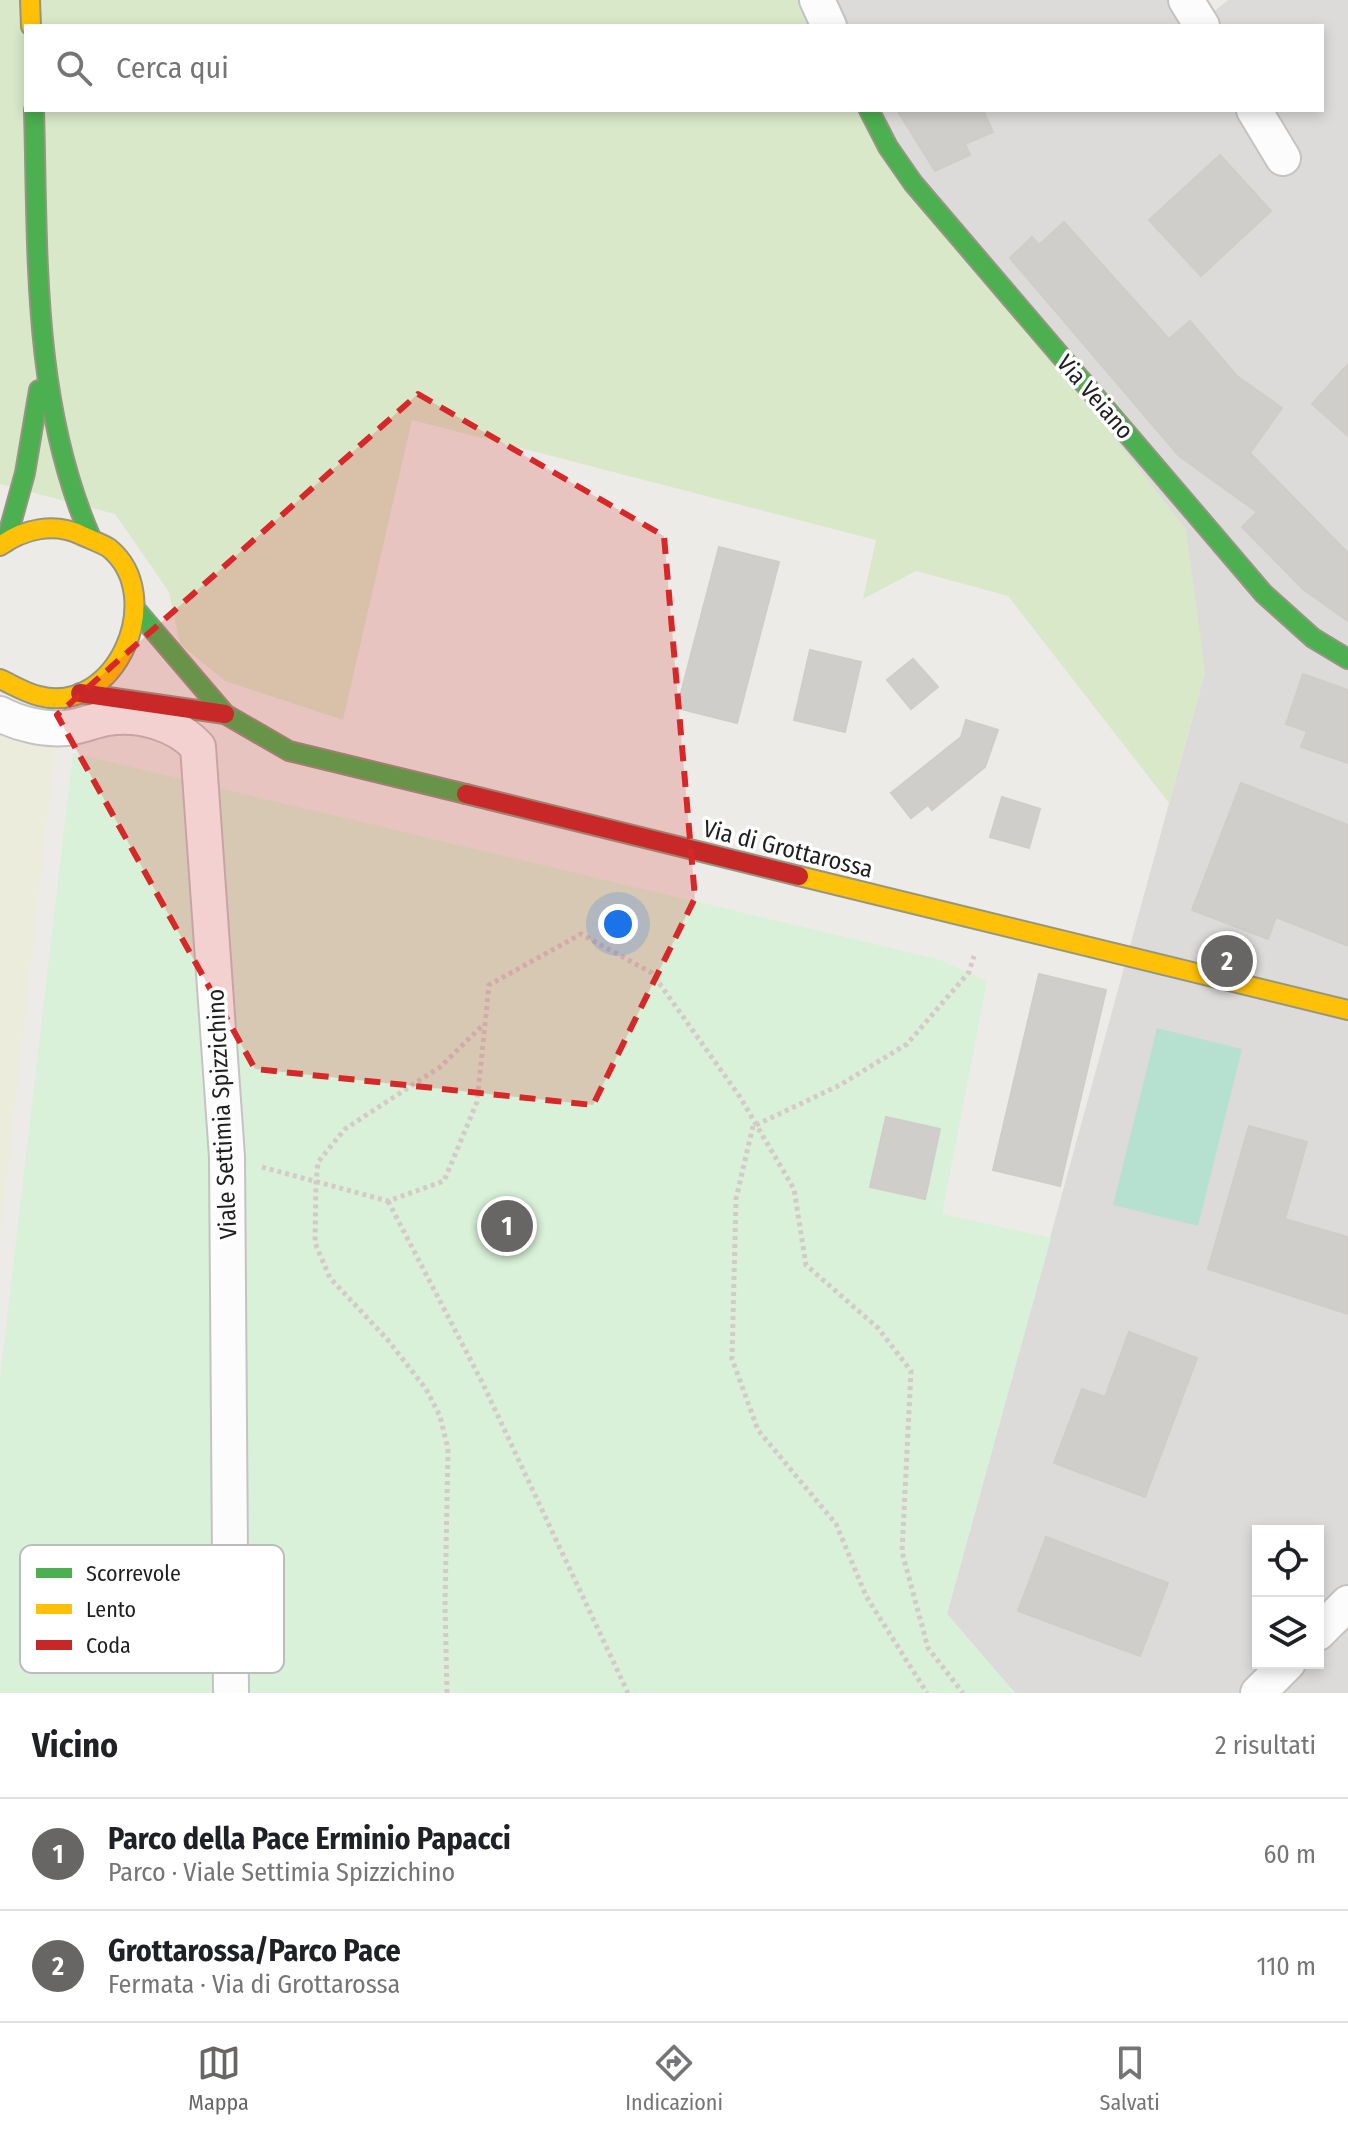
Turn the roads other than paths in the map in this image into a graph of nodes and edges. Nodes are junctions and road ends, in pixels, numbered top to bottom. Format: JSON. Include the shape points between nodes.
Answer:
{"nodes":[{"id":1,"x":30,"y":0,"type":"edge"},
{"id":2,"x":817,"y":0,"type":"edge"},
{"id":3,"x":1186,"y":0,"type":"edge"},
{"id":4,"x":31,"y":24,"type":"edge"},
{"id":5,"x":828,"y":24,"type":"edge"},
{"id":6,"x":1201,"y":24,"type":"edge"},
{"id":7,"x":34,"y":112,"type":"edge"},
{"id":8,"x":870,"y":112,"type":"edge"},
{"id":9,"x":1255,"y":112,"type":"edge"},
{"id":10,"x":1283,"y":158,"type":"dead end"},
{"id":11,"x":43,"y":360,"type":"junction"},
{"id":12,"x":91,"y":538,"type":"junction"},
{"id":13,"x":3,"y":544,"type":"edge"},
{"id":14,"x":137,"y":611,"type":"junction"},
{"id":15,"x":1348,"y":659,"type":"edge"},
{"id":16,"x":0,"y":679,"type":"edge"},
{"id":17,"x":80,"y":693,"type":"junction"},
{"id":18,"x":0,"y":714,"type":"edge"},
{"id":19,"x":225,"y":714,"type":"junction"},
{"id":20,"x":1348,"y":1010,"type":"edge"},
{"id":21,"x":230,"y":1545,"type":"edge"},
{"id":22,"x":1348,"y":1603,"type":"edge"},
{"id":23,"x":1324,"y":1627,"type":"edge"},
{"id":24,"x":1282,"y":1669,"type":"edge"},
{"id":25,"x":231,"y":1673,"type":"edge"},
{"id":26,"x":231,"y":1693,"type":"edge"},
{"id":27,"x":1258,"y":1693,"type":"edge"}],
"edges":[{"from":1,"to":4,"type":"street"},
{"from":2,"to":5,"type":"street"},
{"from":3,"to":6,"type":"street"},
{"from":7,"to":11,"type":"street"},
{"from":8,"to":15,"type":"street","name":"Via Veiano","via":[[896,159],[931,205],[1264,594],[1299,627]]},
{"from":9,"to":10,"type":"street"},
{"from":11,"to":12,"type":"street","via":[[69,492]]},
{"from":11,"to":13,"type":"street","via":[[25,473]]},
{"from":12,"to":13,"type":"street","via":[[47,529]]},
{"from":12,"to":14,"type":"street","via":[[124,570]]},
{"from":14,"to":17,"type":"street","via":[[122,660],[111,674]]},
{"from":14,"to":19,"type":"street","name":"Via di Grottarossa"},
{"from":16,"to":17,"type":"street","name":"Via di Grottarossa","via":[[32,695]]},
{"from":17,"to":19,"type":"street","name":"Via di Grottarossa"},
{"from":18,"to":21,"type":"street","name":"Viale Settimia Spizzichino","via":[[36,727],[67,728],[111,717],[135,718],[181,732],[198,747],[227,1157]]},
{"from":19,"to":20,"type":"street","name":"Via di Grottarossa","via":[[289,751]]},
{"from":22,"to":23,"type":"street"},
{"from":24,"to":27,"type":"street"},
{"from":25,"to":26,"type":"street","name":"Viale Settimia Spizzichino"}]}
